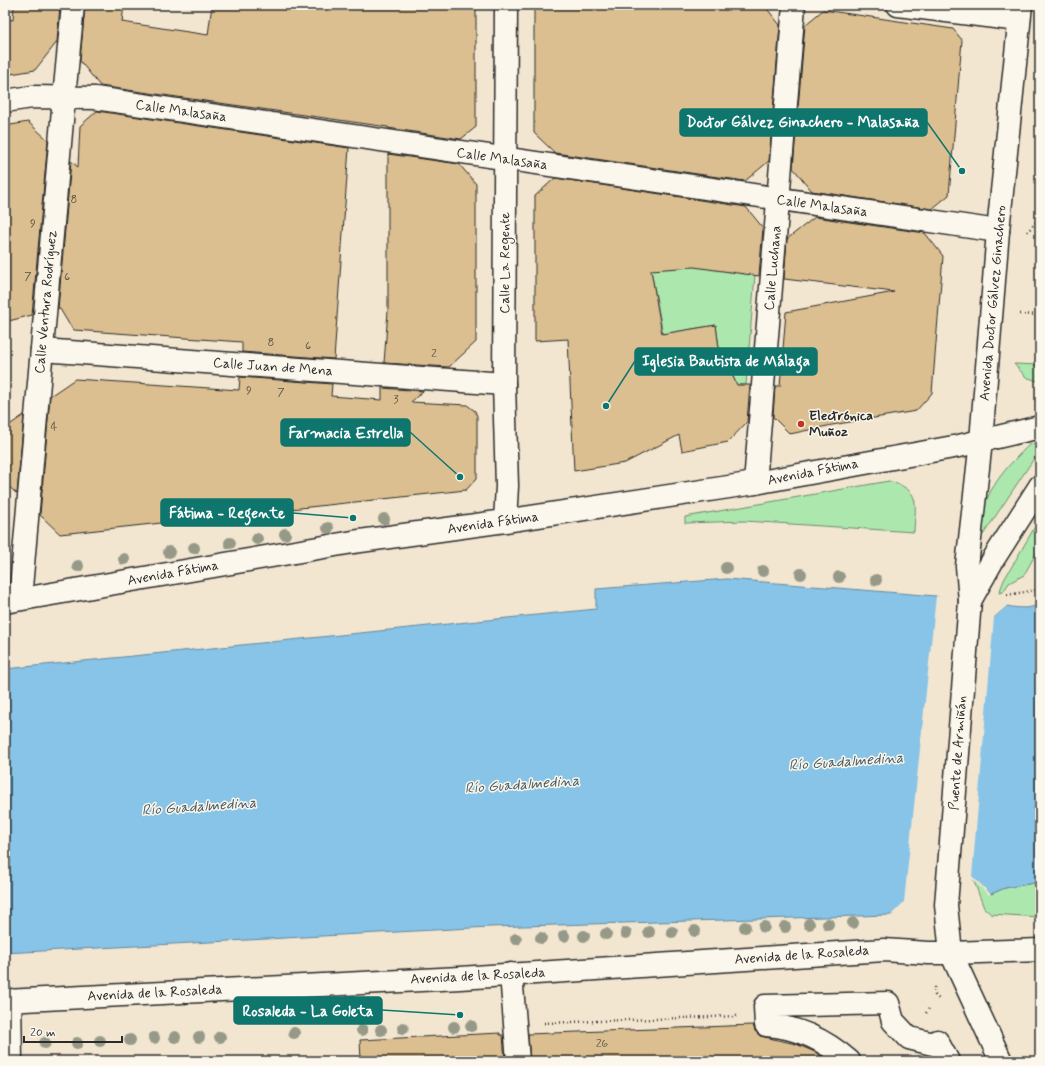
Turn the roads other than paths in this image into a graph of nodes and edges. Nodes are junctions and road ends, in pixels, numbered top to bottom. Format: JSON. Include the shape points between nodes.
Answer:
{"nodes":[{"id":1,"x":73,"y":5,"type":"edge"},
{"id":2,"x":506,"y":5,"type":"edge"},
{"id":3,"x":794,"y":5,"type":"edge"},
{"id":4,"x":898,"y":5,"type":"edge"},
{"id":5,"x":1020,"y":12,"type":"edge"},
{"id":6,"x":64,"y":98,"type":"junction"},
{"id":7,"x":5,"y":101,"type":"edge"},
{"id":8,"x":505,"y":159,"type":"junction"},
{"id":9,"x":778,"y":200,"type":"junction"},
{"id":10,"x":998,"y":231,"type":"junction"},
{"id":11,"x":42,"y":350,"type":"junction"},
{"id":12,"x":504,"y":384,"type":"junction"},
{"id":13,"x":1040,"y":427,"type":"edge"},
{"id":14,"x":980,"y":441,"type":"junction"},
{"id":15,"x":755,"y":483,"type":"junction"},
{"id":16,"x":1040,"y":486,"type":"edge"},
{"id":17,"x":505,"y":521,"type":"junction"},
{"id":18,"x":13,"y":600,"type":"edge"},
{"id":19,"x":970,"y":601,"type":"junction"},
{"id":20,"x":1040,"y":950,"type":"edge"},
{"id":21,"x":951,"y":953,"type":"junction"},
{"id":22,"x":511,"y":974,"type":"junction"},
{"id":23,"x":7,"y":1000,"type":"edge"},
{"id":24,"x":12,"y":1061,"type":"edge"},
{"id":25,"x":518,"y":1061,"type":"edge"},
{"id":26,"x":849,"y":1061,"type":"edge"},
{"id":27,"x":948,"y":1061,"type":"edge"},
{"id":28,"x":1001,"y":1061,"type":"edge"}],
"edges":[{"from":1,"to":6,"type":"street","name":"Calle Ventura Rodríguez"},
{"from":2,"to":8,"type":"street","name":"Calle La Regente"},
{"from":3,"to":9,"type":"street","name":"Calle Luchana"},
{"from":4,"to":5,"type":"street"},
{"from":5,"to":10,"type":"street","name":"Avenida Doctor Gálvez Ginachero"},
{"from":6,"to":7,"type":"street","name":"Calle Malasaña","via":[[32,97]]},
{"from":6,"to":8,"type":"street","name":"Calle Malasaña","via":[[103,99]]},
{"from":6,"to":11,"type":"street","name":"Calle Ventura Rodríguez"},
{"from":8,"to":9,"type":"street","name":"Calle Malasaña"},
{"from":8,"to":12,"type":"street","name":"Calle La Regente"},
{"from":9,"to":10,"type":"street","name":"Calle Malasaña"},
{"from":9,"to":15,"type":"street","name":"Calle Luchana"},
{"from":10,"to":14,"type":"street","name":"Avenida Doctor Gálvez Ginachero"},
{"from":11,"to":12,"type":"street","name":"Calle Juan de Mena"},
{"from":11,"to":18,"type":"street","name":"Calle Ventura Rodríguez"},
{"from":12,"to":17,"type":"street","name":"Calle La Regente","via":[[507,486]]},
{"from":13,"to":14,"type":"street","name":"Avenida Fátima"},
{"from":14,"to":15,"type":"street","name":"Avenida Fátima"},
{"from":14,"to":19,"type":"street","name":"Avenida Doctor Gálvez Ginachero","via":[[967,566]]},
{"from":15,"to":17,"type":"street","name":"Avenida Fátima"},
{"from":16,"to":19,"type":"street"},
{"from":17,"to":18,"type":"street","name":"Avenida Fátima","via":[[353,542]]},
{"from":19,"to":21,"type":"street","name":"Puente de Armiñán","via":[[946,905]]},
{"from":20,"to":21,"type":"street","name":"Avenida de la Rosaleda"},
{"from":21,"to":22,"type":"street","name":"Avenida de la Rosaleda","via":[[884,950]]},
{"from":21,"to":28,"type":"street","name":"Puente de Armiñán"},
{"from":22,"to":23,"type":"street","name":"Avenida de la Rosaleda"},
{"from":22,"to":25,"type":"street"},
{"from":23,"to":24,"type":"street"},
{"from":26,"to":27,"type":"street","via":[[816,1038],[766,1024],[765,1006],[888,1003],[893,1021],[909,1038],[933,1044],[937,1041]]}]}
